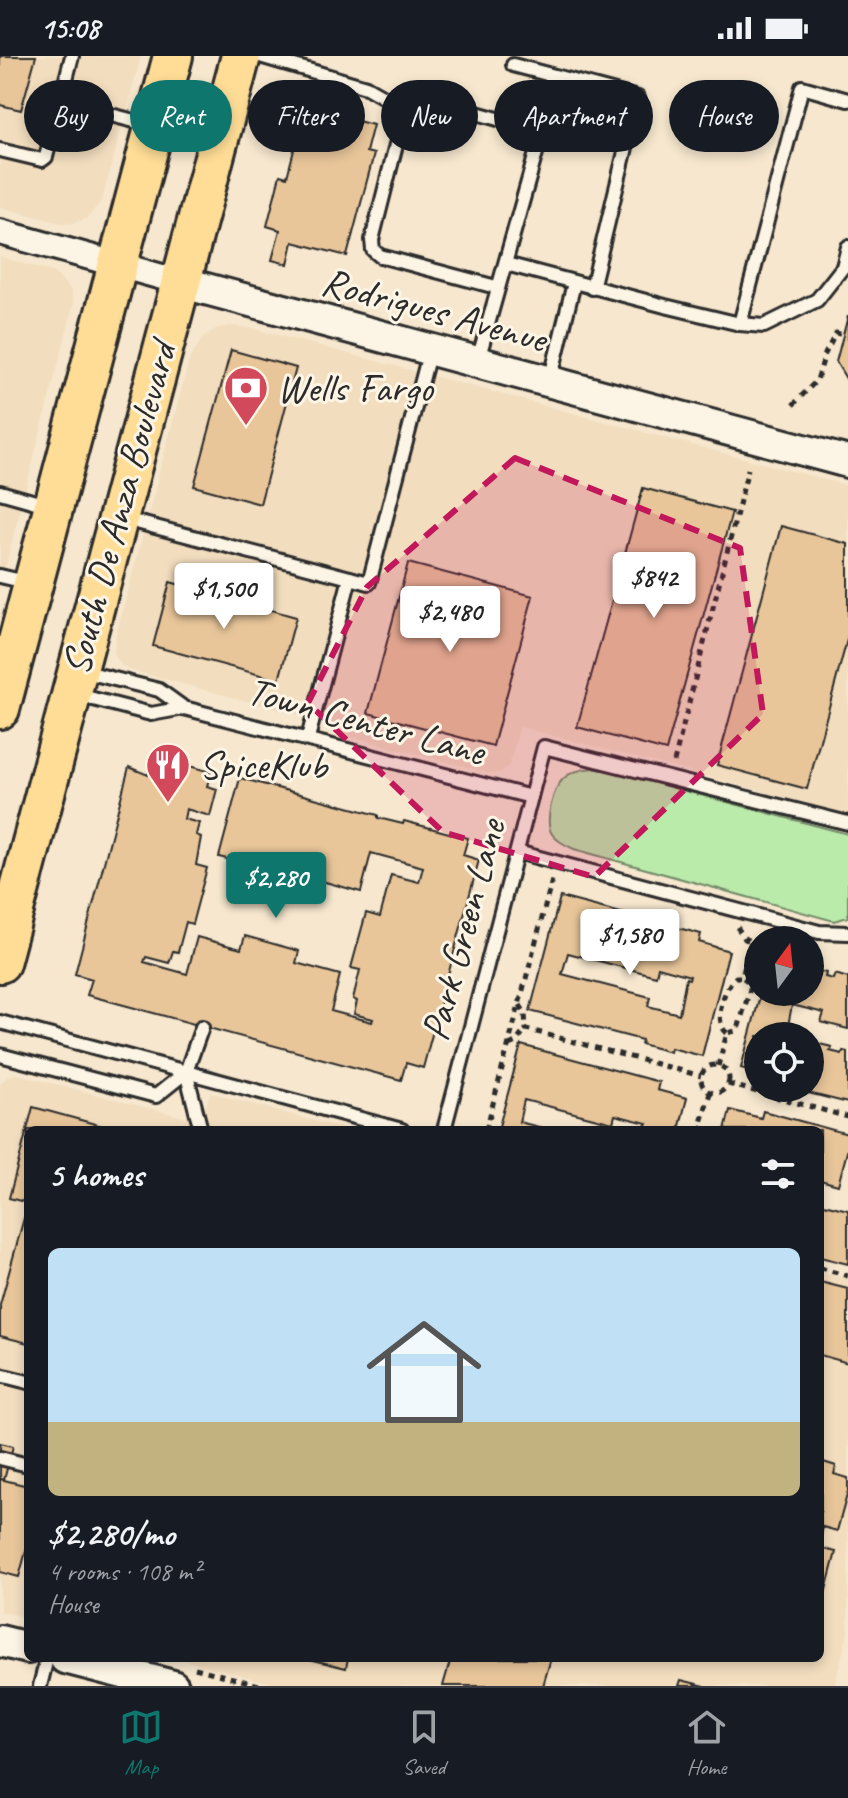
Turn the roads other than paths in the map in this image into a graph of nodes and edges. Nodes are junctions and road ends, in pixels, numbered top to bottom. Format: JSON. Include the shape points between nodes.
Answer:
{"nodes":[{"id":1,"x":72,"y":56,"type":"edge"},
{"id":2,"x":173,"y":56,"type":"edge"},
{"id":3,"x":241,"y":56,"type":"edge"},
{"id":4,"x":260,"y":56,"type":"edge"},
{"id":5,"x":513,"y":65,"type":"dead end"},
{"id":6,"x":66,"y":80,"type":"edge"},
{"id":7,"x":167,"y":80,"type":"edge"},
{"id":8,"x":381,"y":95,"type":"edge"},
{"id":9,"x":848,"y":100,"type":"edge"},
{"id":10,"x":478,"y":113,"type":"edge"},
{"id":11,"x":0,"y":150,"type":"edge"},
{"id":12,"x":47,"y":152,"type":"edge"},
{"id":13,"x":148,"y":152,"type":"edge"},
{"id":14,"x":394,"y":152,"type":"edge"},
{"id":15,"x":1,"y":237,"type":"edge"},
{"id":16,"x":848,"y":247,"type":"edge"},
{"id":17,"x":118,"y":264,"type":"junction"},
{"id":18,"x":506,"y":264,"type":"junction"},
{"id":19,"x":180,"y":282,"type":"junction"},
{"id":20,"x":574,"y":283,"type":"junction"},
{"id":21,"x":496,"y":287,"type":"junction"},
{"id":22,"x":592,"y":288,"type":"junction"},
{"id":23,"x":740,"y":324,"type":"junction"},
{"id":24,"x":430,"y":350,"type":"junction"},
{"id":25,"x":477,"y":363,"type":"junction"},
{"id":26,"x":550,"y":382,"type":"junction"},
{"id":27,"x":848,"y":462,"type":"edge"},
{"id":28,"x":0,"y":492,"type":"edge"},
{"id":29,"x":53,"y":507,"type":"junction"},
{"id":30,"x":117,"y":517,"type":"junction"},
{"id":31,"x":350,"y":578,"type":"junction"},
{"id":32,"x":16,"y":580,"type":"edge"},
{"id":33,"x":8,"y":643,"type":"edge"},
{"id":34,"x":74,"y":681,"type":"junction"},
{"id":35,"x":184,"y":708,"type":"junction"},
{"id":36,"x":0,"y":709,"type":"edge"},
{"id":37,"x":308,"y":738,"type":"junction"},
{"id":38,"x":544,"y":747,"type":"joint"},
{"id":39,"x":531,"y":797,"type":"junction"},
{"id":40,"x":848,"y":823,"type":"edge"},
{"id":41,"x":517,"y":852,"type":"junction"},
{"id":42,"x":848,"y":933,"type":"edge"},
{"id":43,"x":0,"y":963,"type":"edge"},
{"id":44,"x":0,"y":1022,"type":"edge"},
{"id":45,"x":202,"y":1027,"type":"dead end"},
{"id":46,"x":0,"y":1055,"type":"edge"},
{"id":47,"x":186,"y":1072,"type":"junction"},
{"id":48,"x":200,"y":1126,"type":"edge"},
{"id":49,"x":387,"y":1126,"type":"edge"},
{"id":50,"x":445,"y":1126,"type":"edge"},
{"id":51,"x":0,"y":1375,"type":"edge"},
{"id":52,"x":24,"y":1381,"type":"edge"},
{"id":53,"x":0,"y":1458,"type":"edge"},
{"id":54,"x":24,"y":1464,"type":"edge"},
{"id":55,"x":0,"y":1641,"type":"edge"},
{"id":56,"x":24,"y":1647,"type":"edge"},
{"id":57,"x":46,"y":1662,"type":"edge"},
{"id":58,"x":99,"y":1662,"type":"edge"},
{"id":59,"x":124,"y":1665,"type":"edge"},
{"id":60,"x":179,"y":1676,"type":"edge"},
{"id":61,"x":40,"y":1686,"type":"edge"}],
"edges":[{"from":1,"to":6,"type":"lane"},
{"from":2,"to":7,"type":"main road","name":"South De Anza Boulevard"},
{"from":3,"to":19,"type":"main road","name":"South De Anza Boulevard"},
{"from":4,"to":8,"type":"lane"},
{"from":5,"to":22,"type":"lane","via":[[638,98]]},
{"from":9,"to":23,"type":"lane","via":[[802,87]]},
{"from":10,"to":18,"type":"lane","via":[[523,126],[537,136]]},
{"from":11,"to":12,"type":"lane","via":[[42,160]]},
{"from":13,"to":17,"type":"main road","name":"South De Anza Boulevard"},
{"from":14,"to":21,"type":"lane","via":[[373,250]]},
{"from":15,"to":17,"type":"street","name":"Rodrigues Avenue"},
{"from":16,"to":23,"type":"lane","via":[[843,267],[817,300],[764,326]]},
{"from":17,"to":19,"type":"street","name":"Rodrigues Avenue"},
{"from":17,"to":29,"type":"main road","name":"South De Anza Boulevard"},
{"from":18,"to":20,"type":"lane"},
{"from":18,"to":21,"type":"lane"},
{"from":19,"to":24,"type":"street","name":"Rodrigues Avenue"},
{"from":19,"to":30,"type":"main road","name":"South De Anza Boulevard"},
{"from":20,"to":22,"type":"lane"},
{"from":20,"to":26,"type":"lane"},
{"from":21,"to":25,"type":"lane"},
{"from":22,"to":23,"type":"lane"},
{"from":24,"to":25,"type":"street","name":"Rodrigues Avenue"},
{"from":24,"to":31,"type":"lane","via":[[369,583]]},
{"from":25,"to":26,"type":"street","name":"Rodrigues Avenue"},
{"from":26,"to":27,"type":"street","name":"Rodrigues Avenue"},
{"from":28,"to":29,"type":"lane"},
{"from":29,"to":32,"type":"main road","name":"South De Anza Boulevard"},
{"from":30,"to":31,"type":"lane"},
{"from":30,"to":34,"type":"main road","name":"South De Anza Boulevard"},
{"from":31,"to":37,"type":"lane"},
{"from":32,"to":33,"type":"main road","name":"South De Anza Boulevard"},
{"from":33,"to":36,"type":"main road","name":"South De Anza Boulevard"},
{"from":34,"to":35,"type":"lane","name":"Town Center Lane","via":[[159,690]]},
{"from":34,"to":35,"type":"lane","name":"Town Center Lane","via":[[151,714]]},
{"from":34,"to":43,"type":"main road","name":"South De Anza Boulevard"},
{"from":35,"to":37,"type":"lane","name":"Town Center Lane"},
{"from":37,"to":39,"type":"lane","name":"Town Center Lane"},
{"from":38,"to":39,"type":"lane","name":"Park Green Lane"},
{"from":38,"to":40,"type":"lane","name":"Town Center Lane"},
{"from":39,"to":41,"type":"lane","name":"Park Green Lane"},
{"from":41,"to":42,"type":"lane","via":[[819,932]]},
{"from":41,"to":50,"type":"lane","name":"Park Green Lane"},
{"from":44,"to":47,"type":"lane"},
{"from":45,"to":47,"type":"lane"},
{"from":46,"to":47,"type":"lane","via":[[156,1096]]},
{"from":47,"to":48,"type":"lane"},
{"from":47,"to":49,"type":"lane"},
{"from":51,"to":52,"type":"lane"},
{"from":53,"to":54,"type":"lane"},
{"from":55,"to":56,"type":"street"},
{"from":57,"to":61,"type":"lane"},
{"from":58,"to":59,"type":"street"},
{"from":59,"to":60,"type":"street"}]}
